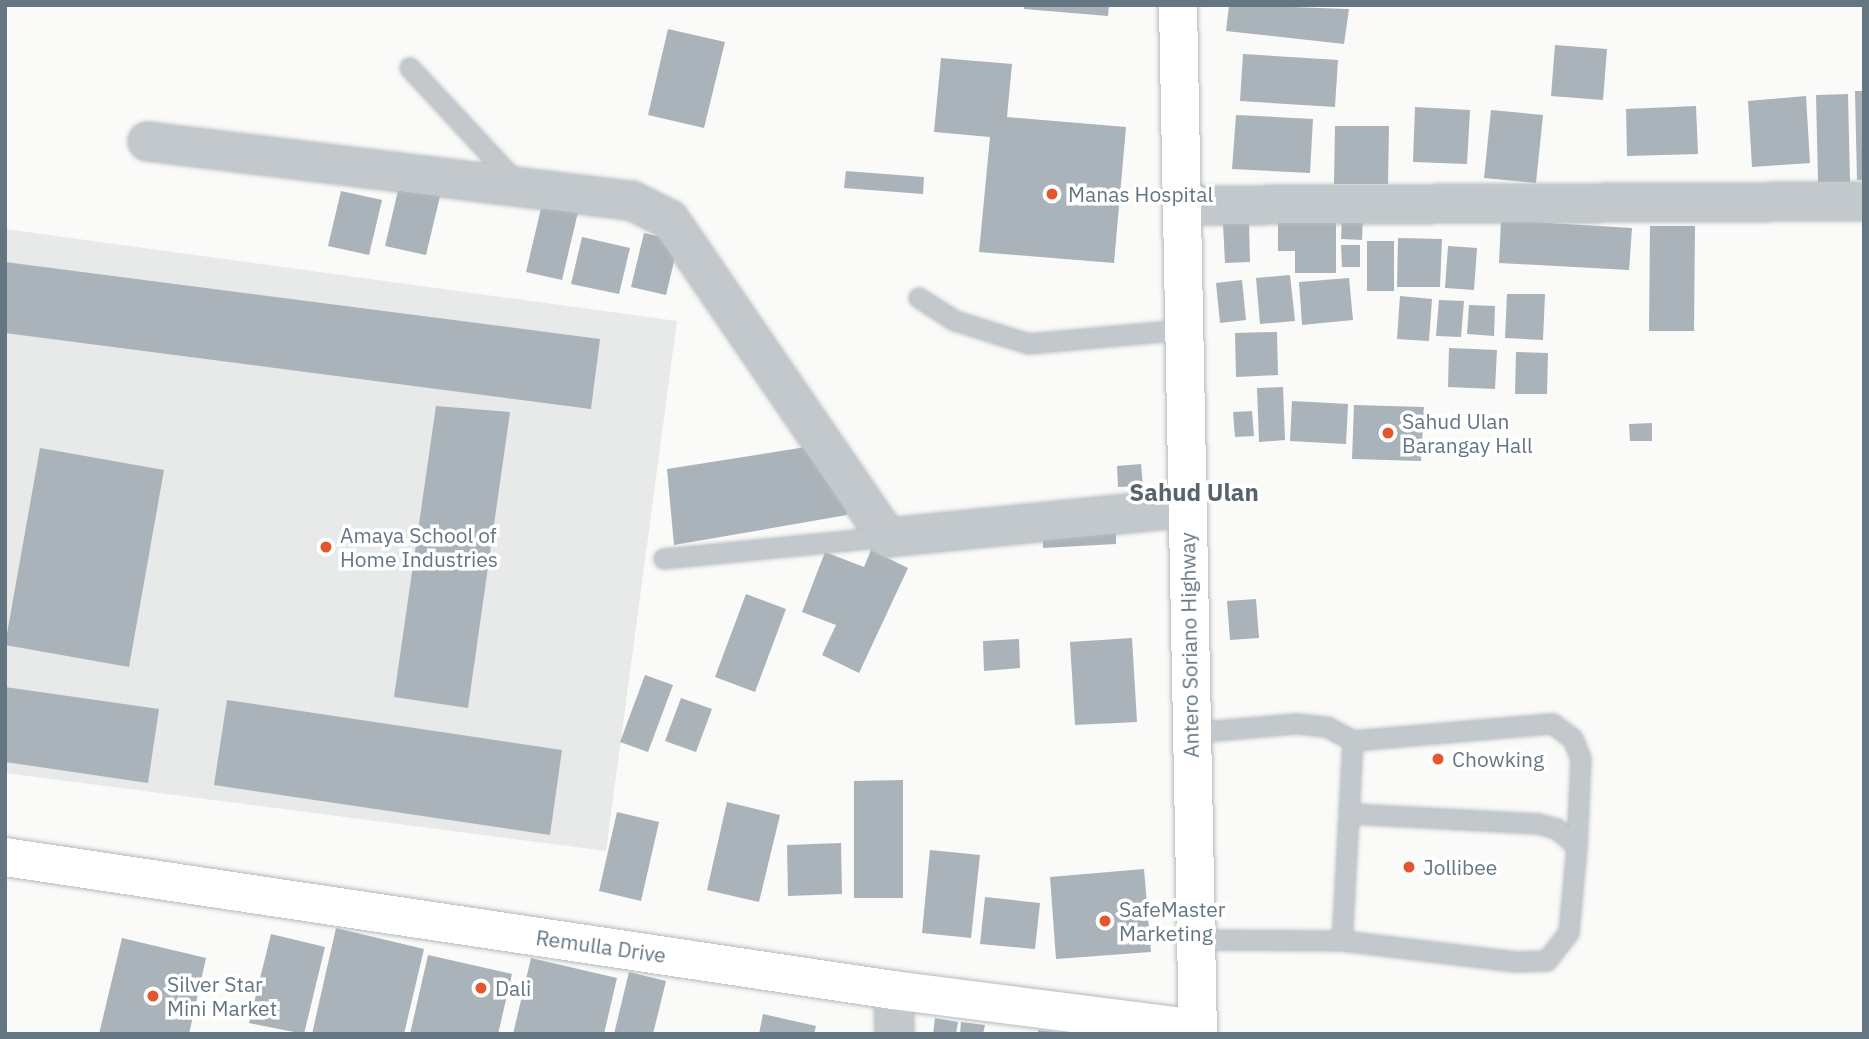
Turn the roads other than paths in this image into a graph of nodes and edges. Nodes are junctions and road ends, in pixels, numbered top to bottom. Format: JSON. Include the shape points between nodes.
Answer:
{"nodes":[{"id":1,"x":1178,"y":5,"type":"edge"},
{"id":2,"x":410,"y":68,"type":"dead end"},
{"id":3,"x":147,"y":141,"type":"dead end"},
{"id":4,"x":523,"y":189,"type":"junction"},
{"id":5,"x":1864,"y":201,"type":"edge"},
{"id":6,"x":1181,"y":205,"type":"junction"},
{"id":7,"x":919,"y":298,"type":"dead end"},
{"id":8,"x":1183,"y":330,"type":"junction"},
{"id":9,"x":1186,"y":507,"type":"junction"},
{"id":10,"x":887,"y":537,"type":"junction"},
{"id":11,"x":664,"y":559,"type":"dead end"},
{"id":12,"x":1192,"y":733,"type":"junction"},
{"id":13,"x":1353,"y":741,"type":"junction"},
{"id":14,"x":1351,"y":814,"type":"junction"},
{"id":15,"x":1577,"y":846,"type":"junction"},
{"id":16,"x":5,"y":857,"type":"edge"},
{"id":17,"x":1196,"y":940,"type":"junction"},
{"id":18,"x":1342,"y":941,"type":"junction"},
{"id":19,"x":893,"y":990,"type":"junction"},
{"id":20,"x":1198,"y":1031,"type":"edge"},
{"id":21,"x":894,"y":1034,"type":"edge"}],
"edges":[{"from":1,"to":6,"type":"main road","name":"Antero Soriano Highway"},
{"from":2,"to":4,"type":"lane"},
{"from":3,"to":4,"type":"street"},
{"from":4,"to":10,"type":"street","via":[[631,200],[669,219]]},
{"from":5,"to":6,"type":"street"},
{"from":6,"to":8,"type":"main road","name":"Antero Soriano Highway"},
{"from":7,"to":8,"type":"lane","via":[[955,321],[1029,344]]},
{"from":8,"to":9,"type":"main road","name":"Antero Soriano Highway"},
{"from":9,"to":10,"type":"street"},
{"from":9,"to":12,"type":"main road","name":"Antero Soriano Highway"},
{"from":10,"to":11,"type":"lane"},
{"from":12,"to":13,"type":"lane","via":[[1297,724],[1327,727]]},
{"from":12,"to":17,"type":"main road","name":"Antero Soriano Highway"},
{"from":13,"to":14,"type":"lane"},
{"from":13,"to":15,"type":"lane","via":[[1553,724],[1573,739],[1581,759]]},
{"from":14,"to":15,"type":"lane","via":[[1538,824],[1557,829]]},
{"from":14,"to":18,"type":"lane"},
{"from":15,"to":18,"type":"lane","via":[[1569,933],[1547,961],[1516,962]]},
{"from":16,"to":19,"type":"main road","name":"Remulla Drive"},
{"from":17,"to":18,"type":"lane"},
{"from":17,"to":20,"type":"main road","name":"Antero Soriano Highway"},
{"from":19,"to":20,"type":"main road","name":"Remulla Drive"},
{"from":19,"to":21,"type":"street"}]}
